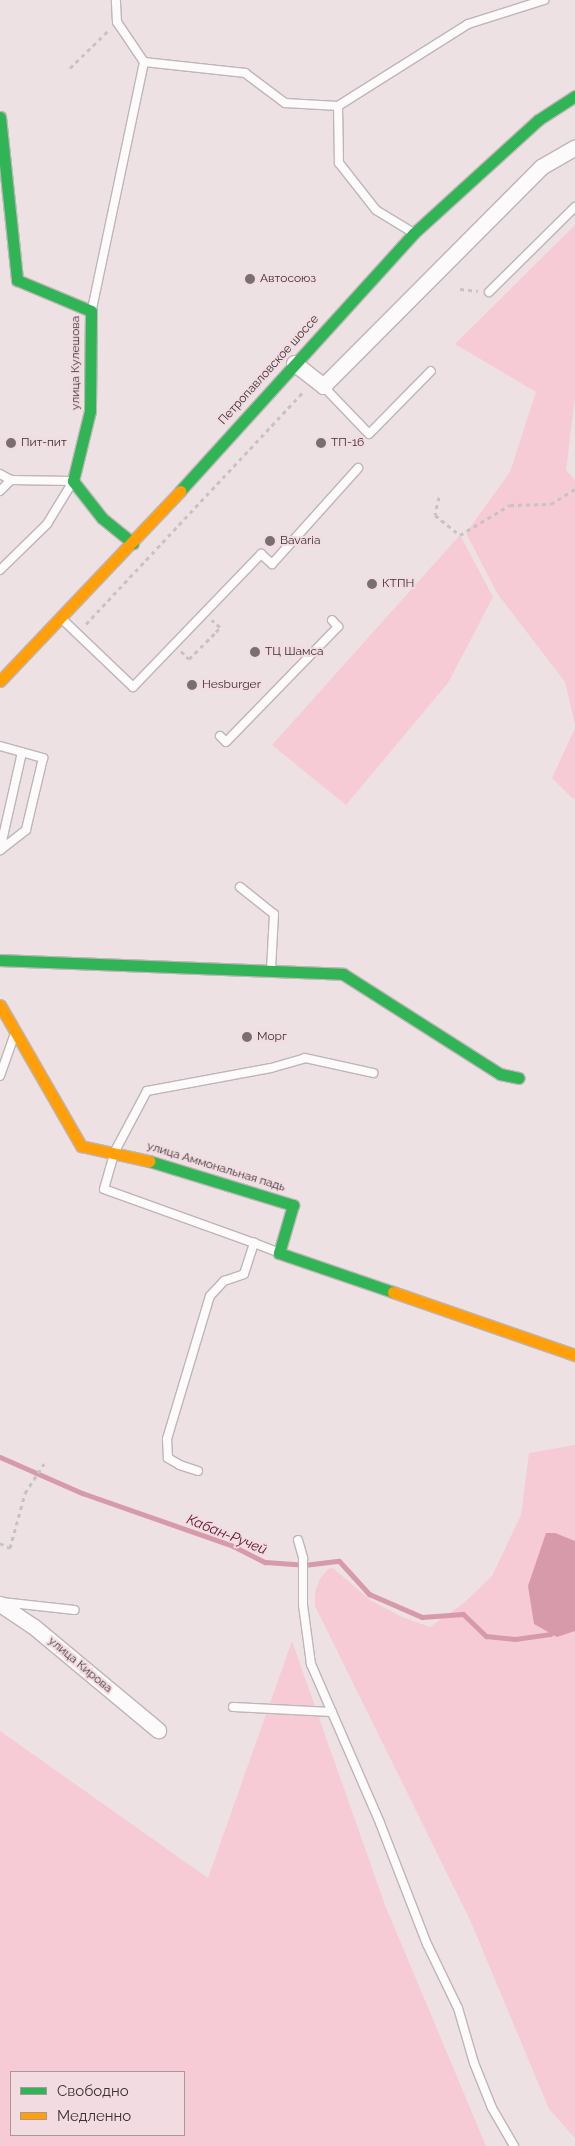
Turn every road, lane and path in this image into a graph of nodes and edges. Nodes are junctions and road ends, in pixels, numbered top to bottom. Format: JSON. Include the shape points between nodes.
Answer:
{"nodes":[{"id":1,"x":116,"y":0,"type":"edge"},
{"id":2,"x":544,"y":0,"type":"edge"},
{"id":3,"x":117,"y":22,"type":"junction"},
{"id":4,"x":144,"y":62,"type":"junction"},
{"id":5,"x":70,"y":68,"type":"dead end"},
{"id":6,"x":575,"y":96,"type":"edge"},
{"id":7,"x":338,"y":106,"type":"junction"},
{"id":8,"x":0,"y":117,"type":"edge"},
{"id":9,"x":575,"y":147,"type":"edge"},
{"id":10,"x":575,"y":207,"type":"edge"},
{"id":11,"x":414,"y":233,"type":"junction"},
{"id":12,"x":460,"y":290,"type":"dead end"},
{"id":13,"x":489,"y":292,"type":"joint"},
{"id":14,"x":91,"y":311,"type":"junction"},
{"id":15,"x":294,"y":363,"type":"junction"},
{"id":16,"x":431,"y":371,"type":"dead end"},
{"id":17,"x":319,"y":383,"type":"junction"},
{"id":18,"x":358,"y":468,"type":"dead end"},
{"id":19,"x":0,"y":474,"type":"edge"},
{"id":20,"x":11,"y":480,"type":"junction"},
{"id":21,"x":74,"y":481,"type":"junction"},
{"id":22,"x":575,"y":489,"type":"edge"},
{"id":23,"x":0,"y":491,"type":"edge"},
{"id":24,"x":439,"y":497,"type":"dead end"},
{"id":25,"x":133,"y":542,"type":"junction"},
{"id":26,"x":0,"y":570,"type":"edge"},
{"id":27,"x":204,"y":612,"type":"junction"},
{"id":28,"x":61,"y":618,"type":"junction"},
{"id":29,"x":332,"y":620,"type":"dead end"},
{"id":30,"x":86,"y":624,"type":"dead end"},
{"id":31,"x":180,"y":649,"type":"dead end"},
{"id":32,"x":0,"y":681,"type":"edge"},
{"id":33,"x":220,"y":736,"type":"dead end"},
{"id":34,"x":0,"y":746,"type":"edge"},
{"id":35,"x":22,"y":752,"type":"junction"},
{"id":36,"x":0,"y":850,"type":"edge"},
{"id":37,"x":240,"y":887,"type":"dead end"},
{"id":38,"x":0,"y":960,"type":"edge"},
{"id":39,"x":271,"y":970,"type":"junction"},
{"id":40,"x":0,"y":1005,"type":"edge"},
{"id":41,"x":15,"y":1032,"type":"junction"},
{"id":42,"x":373,"y":1073,"type":"dead end"},
{"id":43,"x":0,"y":1076,"type":"edge"},
{"id":44,"x":519,"y":1078,"type":"dead end"},
{"id":45,"x":114,"y":1153,"type":"junction"},
{"id":46,"x":254,"y":1243,"type":"junction"},
{"id":47,"x":279,"y":1253,"type":"junction"},
{"id":48,"x":575,"y":1355,"type":"edge"},
{"id":49,"x":44,"y":1464,"type":"dead end"},
{"id":50,"x":198,"y":1472,"type":"dead end"},
{"id":51,"x":298,"y":1540,"type":"dead end"},
{"id":52,"x":0,"y":1543,"type":"edge"},
{"id":53,"x":0,"y":1603,"type":"edge"},
{"id":54,"x":74,"y":1610,"type":"dead end"},
{"id":55,"x":233,"y":1707,"type":"dead end"},
{"id":56,"x":332,"y":1712,"type":"junction"},
{"id":57,"x":158,"y":1730,"type":"dead end"},
{"id":58,"x":514,"y":2146,"type":"edge"}],
"edges":[{"from":1,"to":3,"type":"lane"},
{"from":2,"to":7,"type":"lane","via":[[468,24]]},
{"from":3,"to":4,"type":"lane"},
{"from":3,"to":5,"type":"path"},
{"from":4,"to":7,"type":"lane","via":[[245,73],[285,103]]},
{"from":4,"to":14,"type":"lane"},
{"from":6,"to":11,"type":"street","name":"Петропавловское шоссе","via":[[538,120]]},
{"from":7,"to":11,"type":"lane","via":[[339,163],[376,210]]},
{"from":8,"to":14,"type":"street","name":"улица Кулешова","via":[[17,280]]},
{"from":9,"to":17,"type":"street","via":[[541,167]]},
{"from":10,"to":13,"type":"lane"},
{"from":11,"to":15,"type":"street","name":"Петропавловское шоссе"},
{"from":12,"to":13,"type":"path"},
{"from":14,"to":21,"type":"street","name":"улица Кулешова","via":[[90,411]]},
{"from":15,"to":17,"type":"street"},
{"from":15,"to":25,"type":"street","name":"Петропавловское шоссе"},
{"from":16,"to":17,"type":"lane","via":[[369,434]]},
{"from":17,"to":30,"type":"path"},
{"from":18,"to":27,"type":"lane","via":[[272,564],[261,554]]},
{"from":19,"to":20,"type":"lane"},
{"from":20,"to":21,"type":"lane"},
{"from":20,"to":23,"type":"lane"},
{"from":21,"to":25,"type":"street","via":[[102,518]]},
{"from":21,"to":26,"type":"lane","via":[[47,524]]},
{"from":22,"to":24,"type":"path","via":[[551,504],[510,505],[460,535],[435,515]]},
{"from":25,"to":28,"type":"street","name":"Петропавловское шоссе"},
{"from":27,"to":28,"type":"lane","via":[[133,687]]},
{"from":27,"to":31,"type":"path","via":[[220,627],[189,659]]},
{"from":28,"to":32,"type":"street","name":"Петропавловское шоссе"},
{"from":29,"to":33,"type":"lane","via":[[338,627],[226,742]]},
{"from":34,"to":35,"type":"lane"},
{"from":35,"to":36,"type":"lane"},
{"from":35,"to":36,"type":"lane","via":[[43,758],[26,830]]},
{"from":37,"to":39,"type":"lane","via":[[274,914]]},
{"from":38,"to":39,"type":"street"},
{"from":39,"to":44,"type":"street","via":[[343,974],[500,1074]]},
{"from":40,"to":41,"type":"street","name":"улица Аммональная падь"},
{"from":41,"to":43,"type":"lane"},
{"from":41,"to":45,"type":"street","name":"улица Аммональная падь","via":[[81,1146]]},
{"from":42,"to":45,"type":"lane","via":[[305,1058],[271,1068],[147,1091]]},
{"from":45,"to":46,"type":"lane","via":[[104,1188]]},
{"from":45,"to":47,"type":"street","name":"улица Аммональная падь","via":[[293,1205]]},
{"from":46,"to":47,"type":"lane"},
{"from":46,"to":50,"type":"lane","via":[[244,1274],[224,1281],[210,1296],[167,1439],[168,1458]]},
{"from":47,"to":48,"type":"street"},
{"from":49,"to":52,"type":"path","via":[[25,1492],[10,1548]]},
{"from":51,"to":56,"type":"lane","via":[[303,1558],[303,1604],[311,1664]]},
{"from":53,"to":54,"type":"lane"},
{"from":53,"to":57,"type":"street","name":"улица Кирова","via":[[33,1626]]},
{"from":55,"to":56,"type":"lane"},
{"from":56,"to":58,"type":"lane","via":[[427,1944],[458,2008],[474,2063],[492,2108]]}]}
